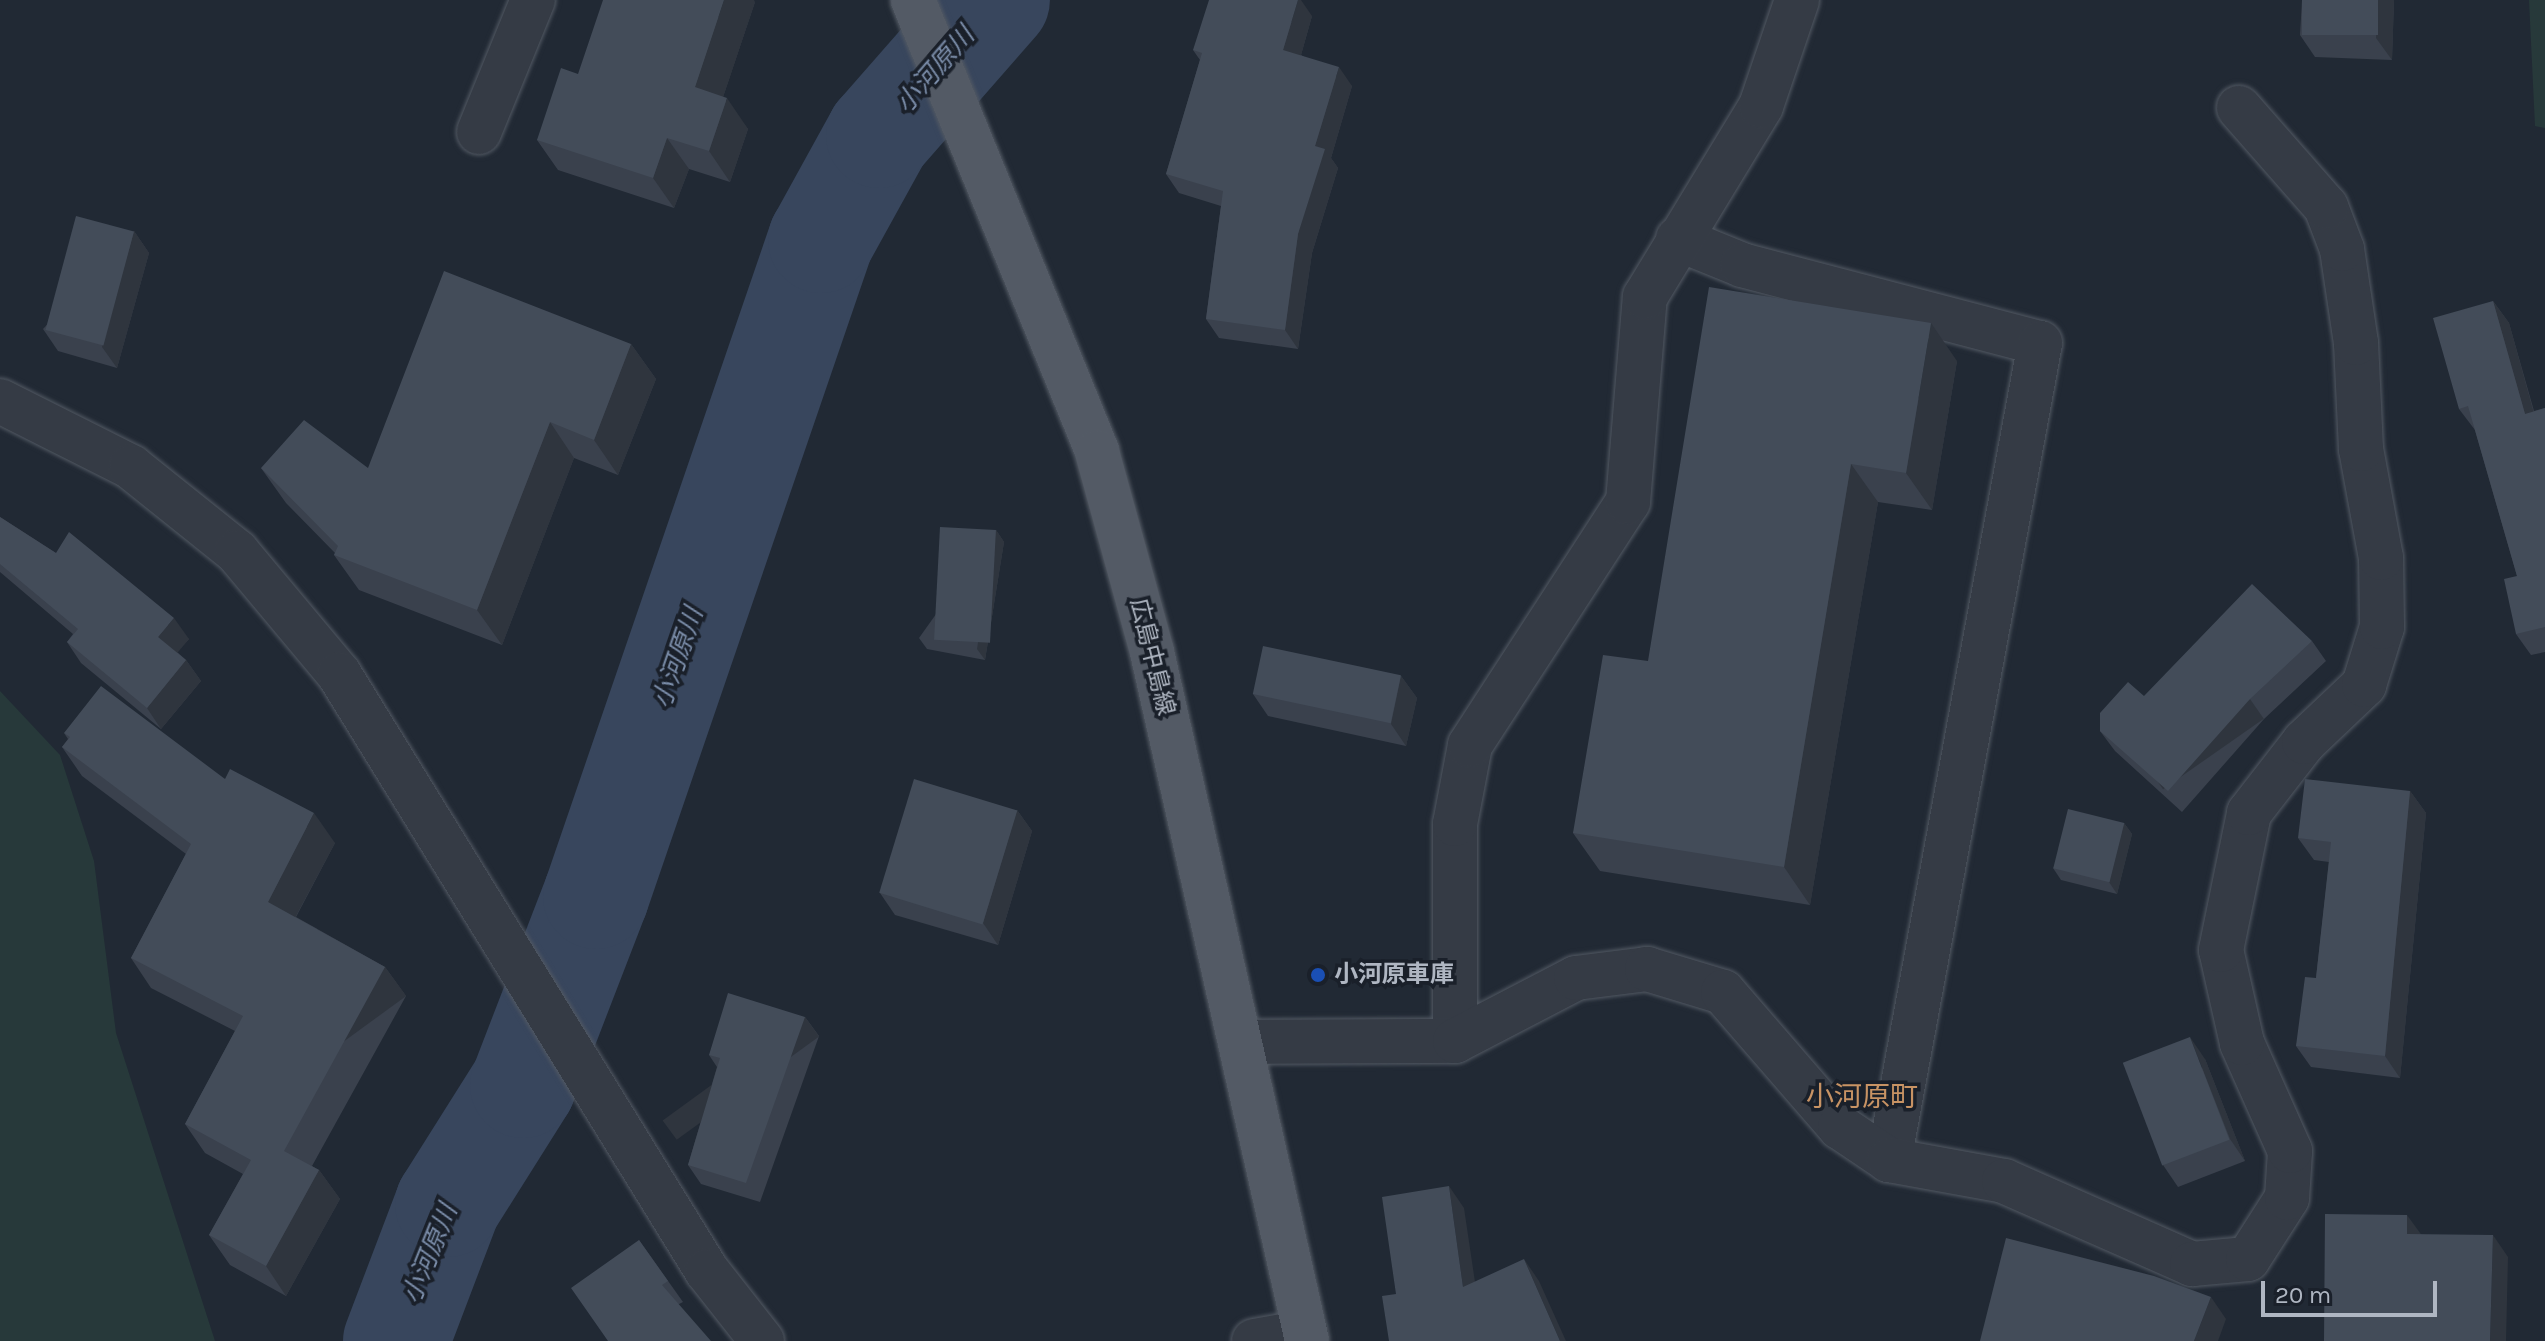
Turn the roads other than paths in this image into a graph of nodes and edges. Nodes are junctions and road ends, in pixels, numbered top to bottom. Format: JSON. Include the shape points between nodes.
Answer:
{"nodes":[{"id":1,"x":533,"y":0,"type":"edge"},
{"id":2,"x":913,"y":0,"type":"edge"},
{"id":3,"x":1797,"y":0,"type":"edge"},
{"id":4,"x":2239,"y":108,"type":"dead end"},
{"id":5,"x":479,"y":132,"type":"dead end"},
{"id":6,"x":1678,"y":239,"type":"junction"},
{"id":7,"x":0,"y":401,"type":"edge"},
{"id":8,"x":1455,"y":1041,"type":"junction"},
{"id":9,"x":1241,"y":1042,"type":"junction"},
{"id":10,"x":1889,"y":1160,"type":"junction"},
{"id":11,"x":1306,"y":1336,"type":"edge"},
{"id":12,"x":762,"y":1341,"type":"edge"},
{"id":13,"x":1254,"y":1341,"type":"edge"}],
"edges":[{"from":1,"to":5,"type":"street"},
{"from":2,"to":9,"type":"main road","name":"広島中島線","via":[[1097,452],[1152,652]]},
{"from":3,"to":6,"type":"street","via":[[1761,106]]},
{"from":4,"to":10,"type":"street","via":[[2326,207],[2342,249],[2356,343],[2361,449],[2381,558],[2382,627],[2364,685],[2304,742],[2249,813],[2221,950],[2242,1043],[2290,1151],[2287,1198],[2248,1259],[2192,1264],[2004,1181]]},
{"from":6,"to":8,"type":"street","via":[[1645,297],[1628,502],[1470,745],[1455,824]]},
{"from":6,"to":10,"type":"street","via":[[1742,265],[2040,343]]},
{"from":7,"to":12,"type":"street","via":[[131,467],[237,552],[339,674],[707,1271]]},
{"from":8,"to":9,"type":"street"},
{"from":8,"to":10,"type":"street","via":[[1576,978],[1647,969],[1723,992],[1840,1127]]},
{"from":9,"to":11,"type":"main road","name":"広島中島線"},
{"from":11,"to":13,"type":"street"}]}
